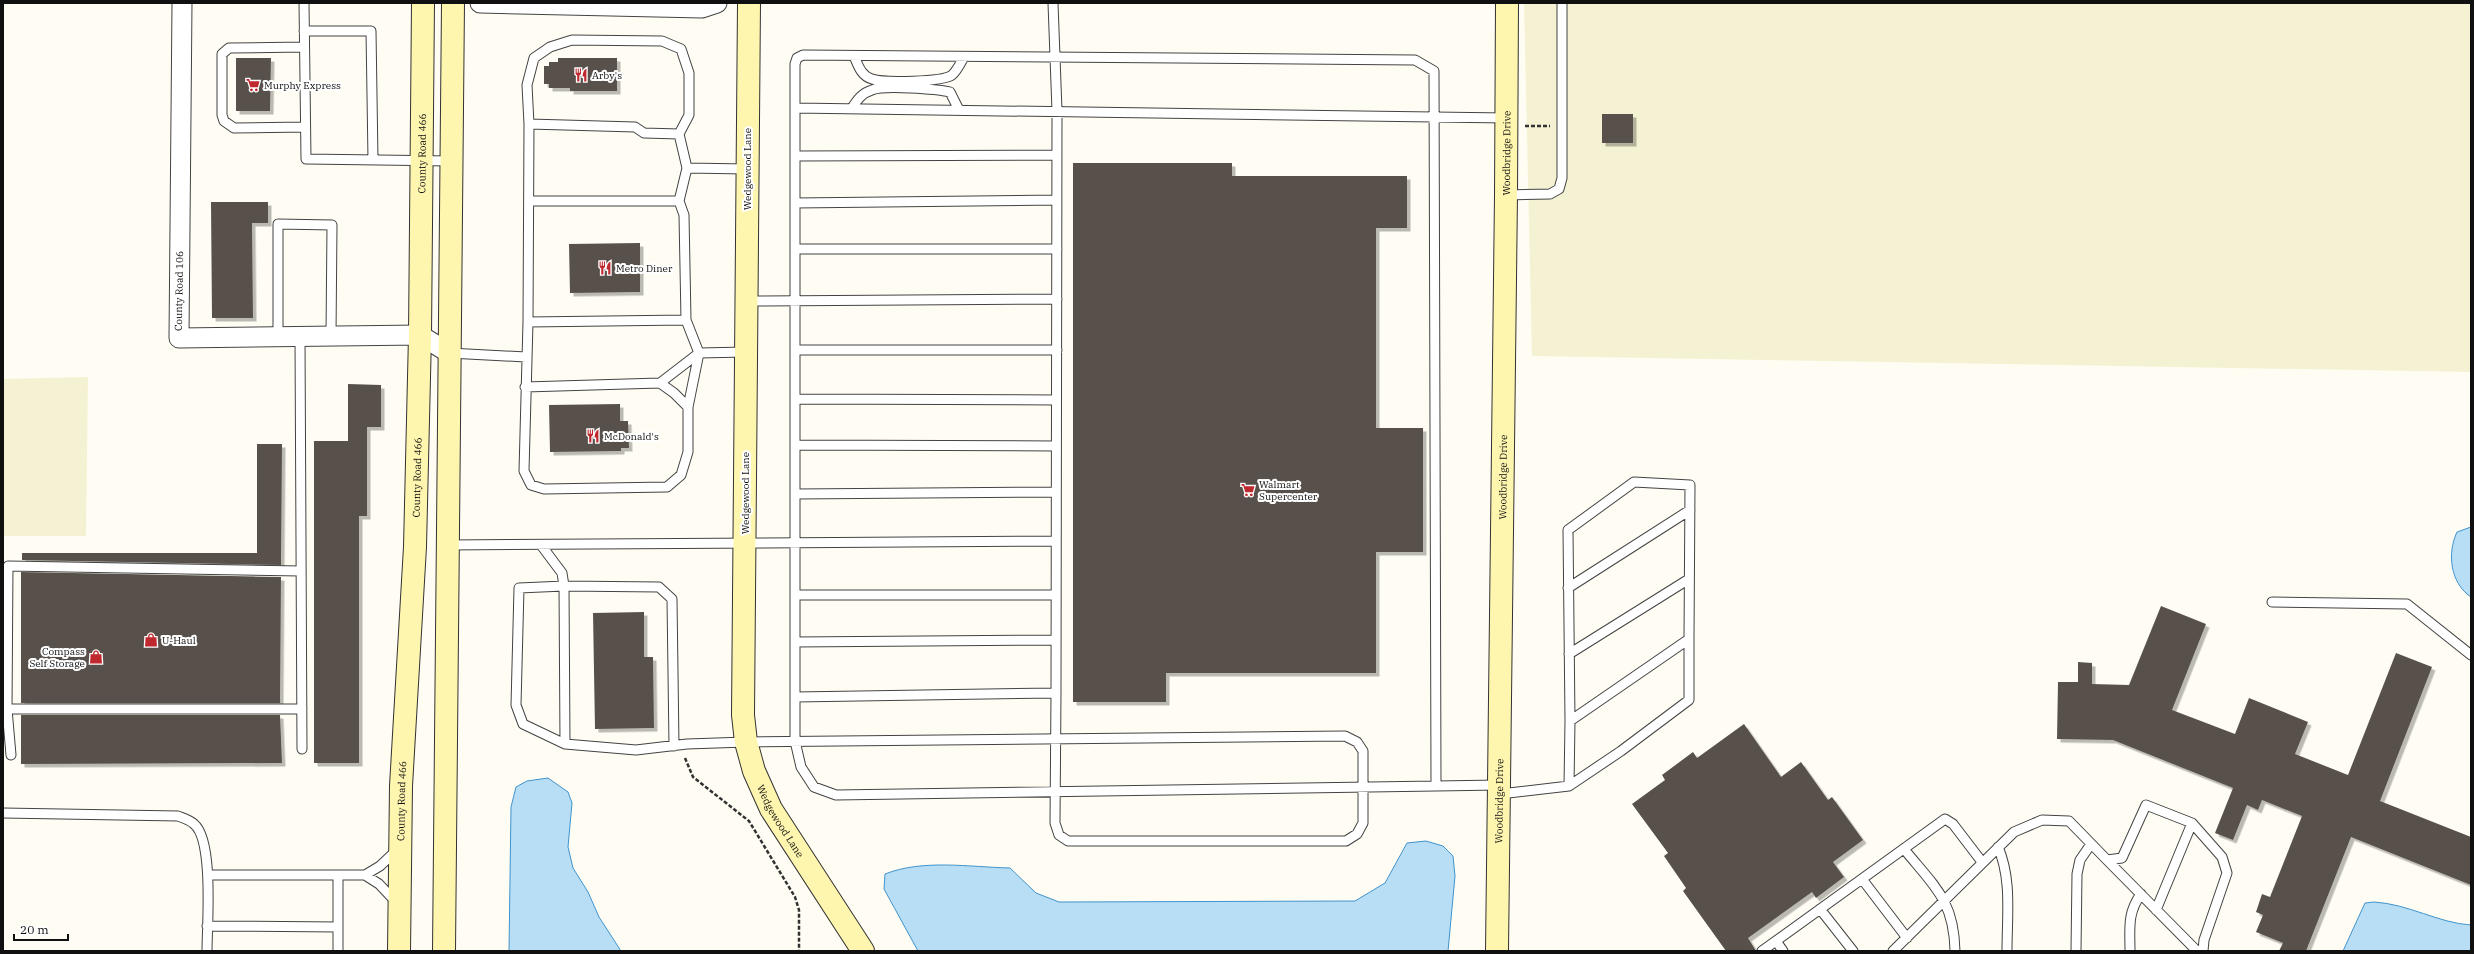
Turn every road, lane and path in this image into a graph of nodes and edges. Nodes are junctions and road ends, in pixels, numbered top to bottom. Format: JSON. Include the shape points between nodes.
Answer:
{"nodes":[{"id":1,"x":182,"y":3,"type":"edge"},
{"id":2,"x":304,"y":3,"type":"edge"},
{"id":3,"x":423,"y":3,"type":"edge"},
{"id":4,"x":452,"y":3,"type":"edge"},
{"id":5,"x":480,"y":3,"type":"edge"},
{"id":6,"x":717,"y":3,"type":"edge"},
{"id":7,"x":749,"y":3,"type":"edge"},
{"id":8,"x":1053,"y":3,"type":"edge"},
{"id":9,"x":1506,"y":3,"type":"edge"},
{"id":10,"x":1562,"y":3,"type":"edge"},
{"id":11,"x":304,"y":31,"type":"junction"},
{"id":12,"x":304,"y":47,"type":"junction"},
{"id":13,"x":854,"y":56,"type":"junction"},
{"id":14,"x":964,"y":57,"type":"junction"},
{"id":15,"x":1055,"y":58,"type":"junction"},
{"id":16,"x":795,"y":108,"type":"junction"},
{"id":17,"x":852,"y":108,"type":"junction"},
{"id":18,"x":959,"y":110,"type":"junction"},
{"id":19,"x":1057,"y":111,"type":"junction"},
{"id":20,"x":1434,"y":118,"type":"junction"},
{"id":21,"x":1507,"y":118,"type":"junction"},
{"id":22,"x":529,"y":124,"type":"junction"},
{"id":23,"x":305,"y":126,"type":"junction"},
{"id":24,"x":1552,"y":126,"type":"dead end"},
{"id":25,"x":679,"y":134,"type":"junction"},
{"id":26,"x":1057,"y":155,"type":"junction"},
{"id":27,"x":795,"y":156,"type":"junction"},
{"id":28,"x":373,"y":160,"type":"junction"},
{"id":29,"x":422,"y":160,"type":"junction"},
{"id":30,"x":451,"y":161,"type":"junction"},
{"id":31,"x":688,"y":168,"type":"junction"},
{"id":32,"x":747,"y":169,"type":"junction"},
{"id":33,"x":1506,"y":195,"type":"junction"},
{"id":34,"x":1057,"y":200,"type":"junction"},
{"id":35,"x":529,"y":201,"type":"junction"},
{"id":36,"x":679,"y":201,"type":"junction"},
{"id":37,"x":795,"y":203,"type":"junction"},
{"id":38,"x":795,"y":250,"type":"junction"},
{"id":39,"x":1057,"y":250,"type":"junction"},
{"id":40,"x":1057,"y":299,"type":"junction"},
{"id":41,"x":746,"y":301,"type":"junction"},
{"id":42,"x":795,"y":301,"type":"junction"},
{"id":43,"x":686,"y":320,"type":"junction"},
{"id":44,"x":528,"y":322,"type":"junction"},
{"id":45,"x":331,"y":336,"type":"junction"},
{"id":46,"x":420,"y":336,"type":"junction"},
{"id":47,"x":278,"y":337,"type":"junction"},
{"id":48,"x":300,"y":337,"type":"junction"},
{"id":49,"x":796,"y":350,"type":"junction"},
{"id":50,"x":1057,"y":350,"type":"junction"},
{"id":51,"x":746,"y":352,"type":"junction"},
{"id":52,"x":449,"y":353,"type":"junction"},
{"id":53,"x":699,"y":353,"type":"junction"},
{"id":54,"x":526,"y":357,"type":"junction"},
{"id":55,"x":660,"y":384,"type":"junction"},
{"id":56,"x":525,"y":387,"type":"junction"},
{"id":57,"x":795,"y":399,"type":"junction"},
{"id":58,"x":1056,"y":400,"type":"junction"},
{"id":59,"x":688,"y":407,"type":"junction"},
{"id":60,"x":795,"y":445,"type":"junction"},
{"id":61,"x":1056,"y":446,"type":"junction"},
{"id":62,"x":1056,"y":492,"type":"junction"},
{"id":63,"x":795,"y":494,"type":"junction"},
{"id":64,"x":1690,"y":510,"type":"junction"},
{"id":65,"x":1056,"y":541,"type":"junction"},
{"id":66,"x":795,"y":543,"type":"junction"},
{"id":67,"x":744,"y":544,"type":"junction"},
{"id":68,"x":541,"y":545,"type":"junction"},
{"id":69,"x":447,"y":546,"type":"junction"},
{"id":70,"x":301,"y":571,"type":"junction"},
{"id":71,"x":1689,"y":579,"type":"junction"},
{"id":72,"x":564,"y":586,"type":"junction"},
{"id":73,"x":1568,"y":588,"type":"junction"},
{"id":74,"x":795,"y":595,"type":"junction"},
{"id":75,"x":1056,"y":595,"type":"junction"},
{"id":76,"x":2272,"y":602,"type":"dead end"},
{"id":77,"x":1688,"y":639,"type":"junction"},
{"id":78,"x":1056,"y":640,"type":"junction"},
{"id":79,"x":795,"y":642,"type":"junction"},
{"id":80,"x":1569,"y":654,"type":"junction"},
{"id":81,"x":2471,"y":655,"type":"edge"},
{"id":82,"x":1056,"y":693,"type":"junction"},
{"id":83,"x":796,"y":697,"type":"junction"},
{"id":84,"x":7,"y":709,"type":"junction"},
{"id":85,"x":302,"y":709,"type":"junction"},
{"id":86,"x":1570,"y":721,"type":"junction"},
{"id":87,"x":1056,"y":739,"type":"junction"},
{"id":88,"x":746,"y":742,"type":"junction"},
{"id":89,"x":796,"y":742,"type":"junction"},
{"id":90,"x":565,"y":744,"type":"junction"},
{"id":91,"x":674,"y":746,"type":"junction"},
{"id":92,"x":302,"y":749,"type":"dead end"},
{"id":93,"x":11,"y":755,"type":"dead end"},
{"id":94,"x":1436,"y":786,"type":"junction"},
{"id":95,"x":1569,"y":786,"type":"junction"},
{"id":96,"x":1364,"y":787,"type":"junction"},
{"id":97,"x":1500,"y":789,"type":"junction"},
{"id":98,"x":1056,"y":791,"type":"junction"},
{"id":99,"x":3,"y":813,"type":"edge"},
{"id":100,"x":2192,"y":823,"type":"junction"},
{"id":101,"x":2091,"y":844,"type":"junction"},
{"id":102,"x":1998,"y":847,"type":"junction"},
{"id":103,"x":400,"y":848,"type":"junction"},
{"id":104,"x":1904,"y":849,"type":"junction"},
{"id":105,"x":2107,"y":860,"type":"junction"},
{"id":106,"x":1982,"y":862,"type":"junction"},
{"id":107,"x":208,"y":875,"type":"junction"},
{"id":108,"x":338,"y":875,"type":"junction"},
{"id":109,"x":365,"y":875,"type":"junction"},
{"id":110,"x":1862,"y":879,"type":"junction"},
{"id":111,"x":2141,"y":894,"type":"junction"},
{"id":112,"x":1946,"y":901,"type":"junction"},
{"id":113,"x":400,"y":906,"type":"junction"},
{"id":114,"x":1820,"y":909,"type":"junction"},
{"id":115,"x":2156,"y":910,"type":"junction"},
{"id":116,"x":207,"y":926,"type":"junction"},
{"id":117,"x":338,"y":927,"type":"junction"},
{"id":118,"x":1907,"y":938,"type":"junction"},
{"id":119,"x":1776,"y":941,"type":"junction"},
{"id":120,"x":207,"y":951,"type":"edge"},
{"id":121,"x":338,"y":951,"type":"edge"},
{"id":122,"x":399,"y":951,"type":"edge"},
{"id":123,"x":444,"y":951,"type":"edge"},
{"id":124,"x":799,"y":951,"type":"edge"},
{"id":125,"x":863,"y":951,"type":"edge"},
{"id":126,"x":1497,"y":951,"type":"edge"},
{"id":127,"x":1762,"y":951,"type":"edge"},
{"id":128,"x":1783,"y":951,"type":"edge"},
{"id":129,"x":1853,"y":951,"type":"edge"},
{"id":130,"x":1893,"y":951,"type":"edge"},
{"id":131,"x":1955,"y":951,"type":"edge"},
{"id":132,"x":2007,"y":951,"type":"edge"},
{"id":133,"x":2076,"y":951,"type":"edge"},
{"id":134,"x":2130,"y":951,"type":"edge"},
{"id":135,"x":2197,"y":951,"type":"edge"},
{"id":136,"x":2203,"y":951,"type":"edge"}],
"edges":[{"from":1,"to":47,"type":"street","name":"County Road 106","via":[[179,338]]},
{"from":2,"to":11,"type":"lane"},
{"from":3,"to":29,"type":"street","name":"County Road 466"},
{"from":4,"to":30,"type":"street"},
{"from":5,"to":6,"type":"street","via":[[702,8]]},
{"from":7,"to":32,"type":"street","name":"Wedgewood Lane"},
{"from":8,"to":15,"type":"lane"},
{"from":9,"to":21,"type":"street","name":"Woodbridge Drive"},
{"from":10,"to":33,"type":"lane","via":[[1562,178],[1559,189],[1550,194]]},
{"from":11,"to":12,"type":"lane"},
{"from":11,"to":28,"type":"lane","via":[[371,30]]},
{"from":12,"to":23,"type":"lane"},
{"from":12,"to":23,"type":"lane","via":[[229,48],[222,54],[222,115],[224,121],[234,128]]},
{"from":13,"to":14,"type":"lane"},
{"from":13,"to":14,"type":"lane","via":[[860,71],[872,79],[888,80],[942,79],[952,75]]},
{"from":13,"to":16,"type":"lane","via":[[803,55],[797,58]]},
{"from":14,"to":15,"type":"lane"},
{"from":15,"to":19,"type":"lane"},
{"from":15,"to":20,"type":"lane","via":[[1415,60],[1434,71]]},
{"from":16,"to":17,"type":"lane"},
{"from":16,"to":27,"type":"lane"},
{"from":17,"to":18,"type":"lane"},
{"from":17,"to":18,"type":"lane","via":[[860,96],[873,89],[888,89],[950,92]]},
{"from":18,"to":19,"type":"lane"},
{"from":19,"to":20,"type":"lane"},
{"from":19,"to":26,"type":"lane"},
{"from":20,"to":21,"type":"lane"},
{"from":20,"to":94,"type":"lane"},
{"from":21,"to":24,"type":"path","via":[[1518,126]]},
{"from":21,"to":33,"type":"street","name":"Woodbridge Drive"},
{"from":22,"to":25,"type":"lane","via":[[635,127],[644,133]]},
{"from":22,"to":25,"type":"lane","via":[[527,85],[534,58],[550,47],[572,40],[662,41],[681,49],[689,73],[689,116]]},
{"from":22,"to":35,"type":"lane"},
{"from":23,"to":28,"type":"lane","via":[[306,159]]},
{"from":25,"to":31,"type":"lane"},
{"from":26,"to":27,"type":"lane"},
{"from":26,"to":34,"type":"lane"},
{"from":27,"to":37,"type":"lane"},
{"from":28,"to":29,"type":"lane"},
{"from":29,"to":30,"type":"lane"},
{"from":29,"to":46,"type":"street","name":"County Road 466"},
{"from":30,"to":52,"type":"street"},
{"from":31,"to":32,"type":"lane"},
{"from":31,"to":36,"type":"lane"},
{"from":32,"to":41,"type":"street","name":"Wedgewood Lane"},
{"from":33,"to":97,"type":"street","name":"Woodbridge Drive"},
{"from":34,"to":37,"type":"lane"},
{"from":34,"to":39,"type":"lane"},
{"from":35,"to":36,"type":"lane"},
{"from":35,"to":44,"type":"lane"},
{"from":36,"to":43,"type":"lane","via":[[684,215]]},
{"from":37,"to":38,"type":"lane"},
{"from":38,"to":39,"type":"lane"},
{"from":38,"to":42,"type":"lane"},
{"from":39,"to":40,"type":"lane"},
{"from":40,"to":42,"type":"lane"},
{"from":40,"to":50,"type":"lane"},
{"from":41,"to":42,"type":"lane"},
{"from":41,"to":51,"type":"street","name":"Wedgewood Lane"},
{"from":42,"to":49,"type":"lane"},
{"from":43,"to":44,"type":"lane"},
{"from":43,"to":53,"type":"lane"},
{"from":44,"to":54,"type":"lane"},
{"from":45,"to":46,"type":"street","name":"County Road 106"},
{"from":45,"to":47,"type":"lane","via":[[332,225],[278,224]]},
{"from":45,"to":48,"type":"street","name":"County Road 106"},
{"from":46,"to":52,"type":"street"},
{"from":46,"to":103,"type":"street","name":"County Road 466","via":[[415,547],[401,786]]},
{"from":47,"to":48,"type":"street","name":"County Road 106"},
{"from":48,"to":70,"type":"lane"},
{"from":49,"to":50,"type":"lane"},
{"from":49,"to":57,"type":"lane"},
{"from":50,"to":58,"type":"lane"},
{"from":51,"to":53,"type":"lane"},
{"from":51,"to":67,"type":"street","name":"Wedgewood Lane"},
{"from":52,"to":54,"type":"lane"},
{"from":52,"to":69,"type":"street"},
{"from":53,"to":55,"type":"lane"},
{"from":53,"to":59,"type":"lane"},
{"from":54,"to":56,"type":"lane"},
{"from":55,"to":56,"type":"lane"},
{"from":55,"to":59,"type":"lane"},
{"from":56,"to":59,"type":"lane","via":[[524,471],[531,485],[544,489],[667,487],[681,475],[688,452]]},
{"from":57,"to":58,"type":"lane"},
{"from":57,"to":60,"type":"lane"},
{"from":58,"to":61,"type":"lane"},
{"from":60,"to":61,"type":"lane"},
{"from":60,"to":63,"type":"lane"},
{"from":61,"to":62,"type":"lane"},
{"from":62,"to":63,"type":"lane"},
{"from":62,"to":65,"type":"lane"},
{"from":63,"to":66,"type":"lane"},
{"from":64,"to":71,"type":"lane"},
{"from":64,"to":73,"type":"lane"},
{"from":64,"to":73,"type":"lane","via":[[1690,485],[1634,482],[1568,530]]},
{"from":65,"to":66,"type":"lane"},
{"from":65,"to":75,"type":"lane"},
{"from":66,"to":67,"type":"lane"},
{"from":66,"to":74,"type":"lane"},
{"from":67,"to":68,"type":"lane"},
{"from":67,"to":88,"type":"street","name":"Wedgewood Lane","via":[[743,715]]},
{"from":68,"to":69,"type":"lane"},
{"from":68,"to":72,"type":"lane","via":[[562,573]]},
{"from":69,"to":123,"type":"street"},
{"from":70,"to":84,"type":"lane","via":[[8,566]]},
{"from":70,"to":85,"type":"lane"},
{"from":71,"to":77,"type":"lane"},
{"from":71,"to":80,"type":"lane"},
{"from":72,"to":90,"type":"lane"},
{"from":72,"to":90,"type":"lane","via":[[519,588],[516,705],[523,724]]},
{"from":72,"to":91,"type":"lane","via":[[659,587],[672,599]]},
{"from":73,"to":80,"type":"lane"},
{"from":74,"to":75,"type":"lane"},
{"from":74,"to":79,"type":"lane"},
{"from":75,"to":78,"type":"lane"},
{"from":76,"to":81,"type":"lane","via":[[2407,604]]},
{"from":77,"to":86,"type":"lane"},
{"from":77,"to":95,"type":"lane","via":[[1689,700]]},
{"from":78,"to":79,"type":"lane"},
{"from":78,"to":82,"type":"lane"},
{"from":79,"to":83,"type":"lane"},
{"from":80,"to":86,"type":"lane"},
{"from":82,"to":83,"type":"lane"},
{"from":82,"to":87,"type":"lane"},
{"from":83,"to":89,"type":"lane"},
{"from":84,"to":85,"type":"lane"},
{"from":84,"to":93,"type":"lane"},
{"from":85,"to":92,"type":"lane"},
{"from":86,"to":95,"type":"lane"},
{"from":87,"to":89,"type":"lane"},
{"from":87,"to":96,"type":"lane","via":[[1345,736],[1357,742],[1363,751]]},
{"from":87,"to":98,"type":"lane"},
{"from":88,"to":89,"type":"lane"},
{"from":88,"to":91,"type":"lane"},
{"from":88,"to":125,"type":"street","name":"Wedgewood Lane","via":[[754,771],[772,809]]},
{"from":89,"to":98,"type":"lane","via":[[801,767],[814,787],[836,794]]},
{"from":90,"to":91,"type":"lane","via":[[636,750]]},
{"from":91,"to":124,"type":"path","via":[[688,760],[694,777],[749,821],[795,897],[799,910]]},
{"from":94,"to":96,"type":"lane"},
{"from":94,"to":97,"type":"lane"},
{"from":95,"to":97,"type":"lane"},
{"from":96,"to":98,"type":"lane"},
{"from":96,"to":98,"type":"lane","via":[[1362,823],[1357,834],[1346,841],[1068,841],[1059,835],[1055,823]]},
{"from":97,"to":126,"type":"street","name":"Woodbridge Drive"},
{"from":99,"to":107,"type":"lane","via":[[178,816],[195,825],[205,846]]},
{"from":100,"to":105,"type":"lane","via":[[2146,804],[2122,858]]},
{"from":100,"to":115,"type":"lane"},
{"from":100,"to":136,"type":"lane","via":[[2222,856],[2227,873],[2204,940]]},
{"from":101,"to":102,"type":"lane","via":[[2069,821],[2042,820],[2014,832]]},
{"from":101,"to":105,"type":"lane"},
{"from":101,"to":133,"type":"lane","via":[[2080,860],[2077,874]]},
{"from":102,"to":106,"type":"lane"},
{"from":102,"to":132,"type":"lane","via":[[2005,862],[2007,876]]},
{"from":103,"to":109,"type":"lane","via":[[380,866]]},
{"from":103,"to":113,"type":"street","name":"County Road 466"},
{"from":104,"to":106,"type":"lane","via":[[1945,819],[1953,824]]},
{"from":104,"to":110,"type":"lane"},
{"from":104,"to":112,"type":"lane"},
{"from":105,"to":111,"type":"lane"},
{"from":106,"to":112,"type":"lane"},
{"from":107,"to":108,"type":"lane"},
{"from":107,"to":116,"type":"lane"},
{"from":108,"to":109,"type":"lane"},
{"from":108,"to":117,"type":"lane"},
{"from":109,"to":113,"type":"lane","via":[[379,884]]},
{"from":110,"to":114,"type":"lane"},
{"from":110,"to":118,"type":"lane"},
{"from":111,"to":115,"type":"lane"},
{"from":111,"to":134,"type":"lane","via":[[2130,914]]},
{"from":112,"to":118,"type":"lane"},
{"from":112,"to":131,"type":"lane","via":[[1954,930]]},
{"from":113,"to":122,"type":"street","name":"County Road 466"},
{"from":114,"to":119,"type":"lane"},
{"from":114,"to":129,"type":"lane"},
{"from":115,"to":135,"type":"lane"},
{"from":116,"to":117,"type":"lane"},
{"from":116,"to":120,"type":"lane"},
{"from":117,"to":121,"type":"lane"},
{"from":118,"to":130,"type":"lane"},
{"from":119,"to":127,"type":"lane"},
{"from":119,"to":128,"type":"lane"}]}
